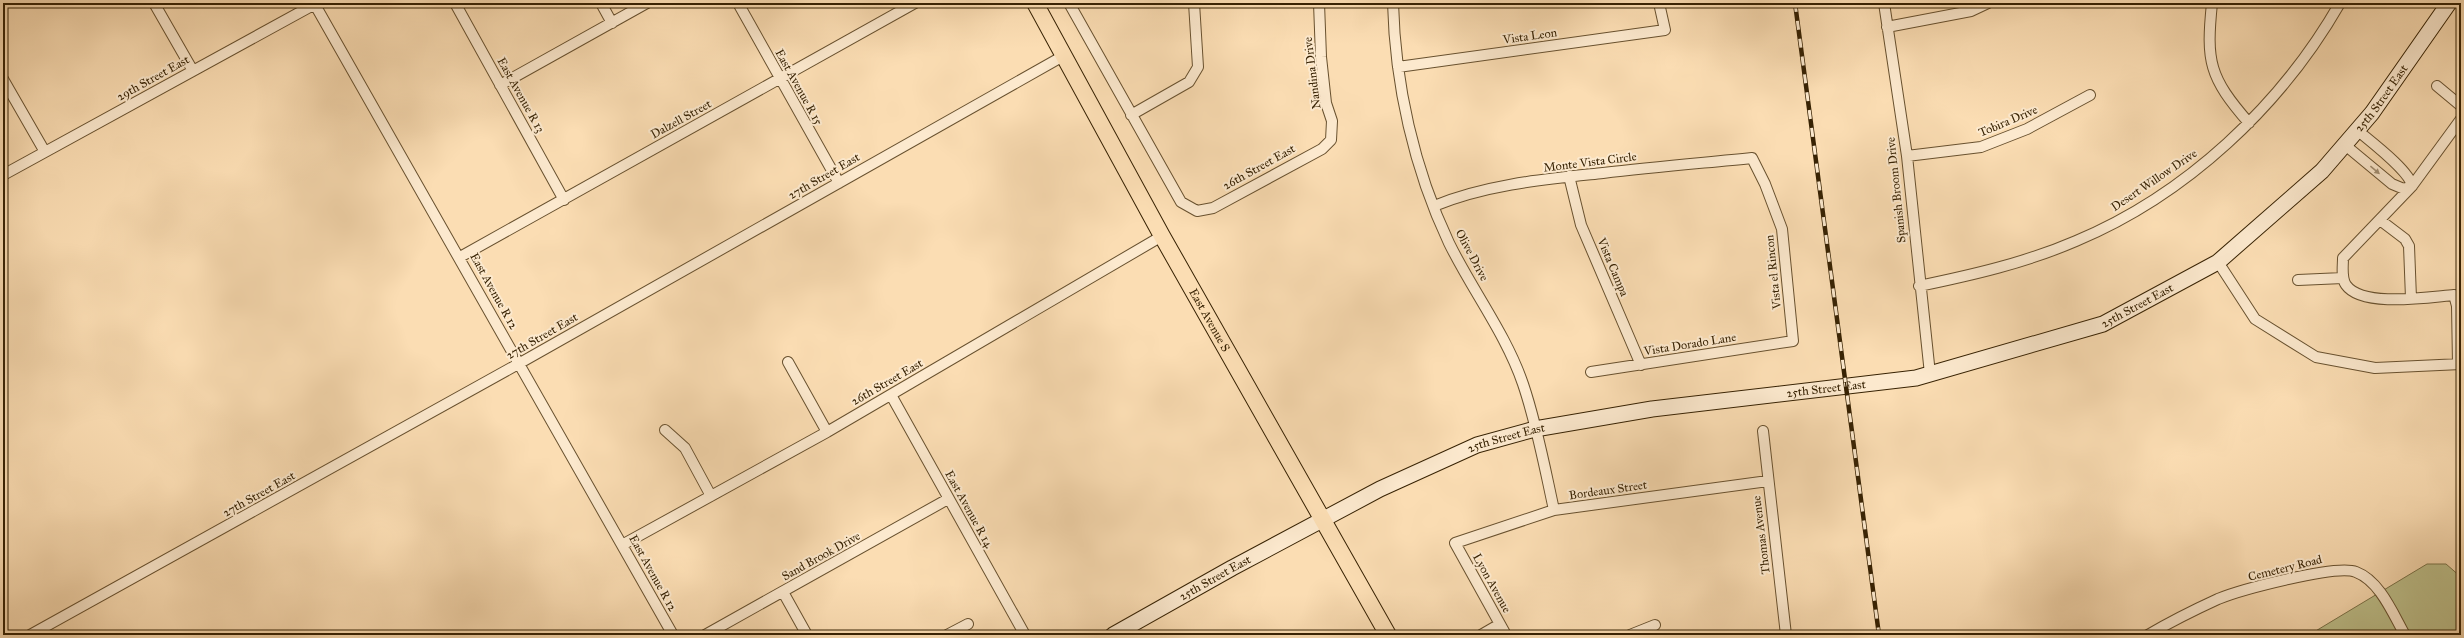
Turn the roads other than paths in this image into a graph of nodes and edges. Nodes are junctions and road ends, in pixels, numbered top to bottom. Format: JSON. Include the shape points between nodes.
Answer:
{"nodes":[{"id":1,"x":154,"y":3,"type":"edge"},
{"id":2,"x":315,"y":3,"type":"edge"},
{"id":3,"x":455,"y":3,"type":"edge"},
{"id":4,"x":601,"y":3,"type":"edge"},
{"id":5,"x":647,"y":3,"type":"edge"},
{"id":6,"x":738,"y":3,"type":"edge"},
{"id":7,"x":915,"y":3,"type":"edge"},
{"id":8,"x":1035,"y":3,"type":"edge"},
{"id":9,"x":1069,"y":3,"type":"edge"},
{"id":10,"x":1194,"y":3,"type":"edge"},
{"id":11,"x":1319,"y":3,"type":"edge"},
{"id":12,"x":1393,"y":3,"type":"edge"},
{"id":13,"x":1659,"y":3,"type":"edge"},
{"id":14,"x":1884,"y":3,"type":"edge"},
{"id":15,"x":1988,"y":3,"type":"edge"},
{"id":16,"x":2212,"y":3,"type":"edge"},
{"id":17,"x":2340,"y":3,"type":"edge"},
{"id":18,"x":2449,"y":3,"type":"edge"},
{"id":19,"x":612,"y":23,"type":"junction"},
{"id":20,"x":1886,"y":27,"type":"junction"},
{"id":21,"x":1065,"y":55,"type":"junction"},
{"id":22,"x":1398,"y":67,"type":"junction"},
{"id":23,"x":193,"y":71,"type":"junction"},
{"id":24,"x":779,"y":78,"type":"junction"},
{"id":25,"x":3,"y":79,"type":"edge"},
{"id":26,"x":500,"y":85,"type":"junction"},
{"id":27,"x":2437,"y":86,"type":"dead end"},
{"id":28,"x":2090,"y":95,"type":"dead end"},
{"id":29,"x":2461,"y":106,"type":"edge"},
{"id":30,"x":1131,"y":114,"type":"junction"},
{"id":31,"x":2461,"y":119,"type":"edge"},
{"id":32,"x":2249,"y":123,"type":"junction"},
{"id":33,"x":2358,"y":130,"type":"junction"},
{"id":34,"x":1331,"y":140,"type":"joint"},
{"id":35,"x":2345,"y":145,"type":"junction"},
{"id":36,"x":44,"y":152,"type":"junction"},
{"id":37,"x":1907,"y":156,"type":"junction"},
{"id":38,"x":1752,"y":158,"type":"joint"},
{"id":39,"x":3,"y":175,"type":"edge"},
{"id":40,"x":1569,"y":176,"type":"junction"},
{"id":41,"x":839,"y":183,"type":"junction"},
{"id":42,"x":2412,"y":186,"type":"junction"},
{"id":43,"x":564,"y":200,"type":"junction"},
{"id":44,"x":1434,"y":206,"type":"junction"},
{"id":45,"x":2380,"y":220,"type":"junction"},
{"id":46,"x":1162,"y":236,"type":"junction"},
{"id":47,"x":460,"y":257,"type":"junction"},
{"id":48,"x":2218,"y":262,"type":"junction"},
{"id":49,"x":2343,"y":278,"type":"junction"},
{"id":50,"x":2298,"y":280,"type":"dead end"},
{"id":51,"x":1919,"y":286,"type":"junction"},
{"id":52,"x":2458,"y":295,"type":"edge"},
{"id":53,"x":2411,"y":298,"type":"junction"},
{"id":54,"x":1793,"y":341,"type":"joint"},
{"id":55,"x":788,"y":362,"type":"dead end"},
{"id":56,"x":520,"y":364,"type":"junction"},
{"id":57,"x":2460,"y":364,"type":"edge"},
{"id":58,"x":1641,"y":365,"type":"junction"},
{"id":59,"x":1591,"y":372,"type":"dead end"},
{"id":60,"x":1930,"y":374,"type":"junction"},
{"id":61,"x":891,"y":395,"type":"junction"},
{"id":62,"x":1535,"y":429,"type":"junction"},
{"id":63,"x":665,"y":430,"type":"dead end"},
{"id":64,"x":1763,"y":431,"type":"dead end"},
{"id":65,"x":827,"y":432,"type":"junction"},
{"id":66,"x":1768,"y":481,"type":"junction"},
{"id":67,"x":711,"y":496,"type":"junction"},
{"id":68,"x":948,"y":499,"type":"junction"},
{"id":69,"x":1554,"y":510,"type":"junction"},
{"id":70,"x":1323,"y":521,"type":"junction"},
{"id":71,"x":1455,"y":543,"type":"joint"},
{"id":72,"x":622,"y":545,"type":"junction"},
{"id":73,"x":783,"y":592,"type":"junction"},
{"id":74,"x":968,"y":624,"type":"dead end"},
{"id":75,"x":1500,"y":624,"type":"junction"},
{"id":76,"x":1655,"y":625,"type":"dead end"},
{"id":77,"x":30,"y":635,"type":"edge"},
{"id":78,"x":673,"y":635,"type":"edge"},
{"id":79,"x":705,"y":635,"type":"edge"},
{"id":80,"x":807,"y":635,"type":"edge"},
{"id":81,"x":947,"y":635,"type":"edge"},
{"id":82,"x":1025,"y":635,"type":"edge"},
{"id":83,"x":1113,"y":635,"type":"edge"},
{"id":84,"x":1388,"y":635,"type":"edge"},
{"id":85,"x":1481,"y":635,"type":"edge"},
{"id":86,"x":1506,"y":635,"type":"edge"},
{"id":87,"x":1630,"y":635,"type":"edge"},
{"id":88,"x":1786,"y":635,"type":"edge"},
{"id":89,"x":2148,"y":635,"type":"edge"},
{"id":90,"x":2406,"y":635,"type":"edge"}],
"edges":[{"from":1,"to":23,"type":"street"},
{"from":2,"to":23,"type":"street","name":"29th Street East"},
{"from":2,"to":47,"type":"street","name":"East Avenue R 12"},
{"from":3,"to":26,"type":"street","name":"East Avenue R 13"},
{"from":4,"to":19,"type":"street"},
{"from":5,"to":19,"type":"street"},
{"from":6,"to":24,"type":"street","name":"East Avenue R 15"},
{"from":7,"to":24,"type":"street","name":"Dalzell Street"},
{"from":8,"to":21,"type":"main road","name":"East Avenue S"},
{"from":9,"to":30,"type":"street"},
{"from":10,"to":30,"type":"street","via":[[1198,67],[1189,82]]},
{"from":11,"to":34,"type":"street","name":"Nandina Drive","via":[[1321,57],[1326,103],[1332,121]]},
{"from":12,"to":22,"type":"street","name":"Olive Drive"},
{"from":13,"to":22,"type":"street","name":"Vista Leon","via":[[1665,30]]},
{"from":14,"to":20,"type":"street","name":"Spanish Broom Drive"},
{"from":15,"to":20,"type":"street","via":[[1971,11]]},
{"from":16,"to":32,"type":"street","via":[[2208,37],[2213,71],[2224,95]]},
{"from":17,"to":32,"type":"street","name":"Desert Willow Drive","via":[[2329,24],[2290,77]]},
{"from":18,"to":33,"type":"main road","name":"25th Street East","via":[[2410,62]]},
{"from":19,"to":26,"type":"street"},
{"from":20,"to":37,"type":"street","name":"Spanish Broom Drive"},
{"from":21,"to":41,"type":"street","name":"27th Street East"},
{"from":21,"to":46,"type":"main road","name":"East Avenue S"},
{"from":22,"to":44,"type":"street","name":"Olive Drive","via":[[1407,116]]},
{"from":23,"to":36,"type":"street","name":"29th Street East"},
{"from":24,"to":41,"type":"street","name":"East Avenue R 15"},
{"from":24,"to":43,"type":"street","name":"Dalzell Street"},
{"from":25,"to":36,"type":"street"},
{"from":26,"to":43,"type":"street","name":"East Avenue R 13"},
{"from":27,"to":29,"type":"street"},
{"from":28,"to":37,"type":"street","name":"Tobira Drive","via":[[2027,130],[1981,147]]},
{"from":30,"to":34,"type":"street","name":"26th Street East","via":[[1181,202],[1197,211],[1213,208],[1322,149]]},
{"from":31,"to":42,"type":"street"},
{"from":32,"to":51,"type":"street","name":"Desert Willow Drive","via":[[2209,160],[2146,204],[2108,226],[2075,242],[1997,269]]},
{"from":33,"to":35,"type":"main road","name":"25th Street East"},
{"from":33,"to":42,"type":"street","via":[[2411,180]]},
{"from":35,"to":42,"type":"street","one_way":true,"via":[[2392,184],[2404,189]]},
{"from":35,"to":48,"type":"main road","name":"25th Street East","via":[[2322,171]]},
{"from":36,"to":39,"type":"street","name":"29th Street East"},
{"from":37,"to":51,"type":"street","name":"Spanish Broom Drive"},
{"from":38,"to":40,"type":"street","name":"Monte Vista Circle"},
{"from":38,"to":54,"type":"street","name":"Vista el Rincon","via":[[1782,229]]},
{"from":40,"to":44,"type":"street","name":"Monte Vista Circle","via":[[1494,188]]},
{"from":40,"to":58,"type":"street","name":"Vista Campa","via":[[1580,225]]},
{"from":41,"to":56,"type":"street","name":"27th Street East"},
{"from":42,"to":45,"type":"street"},
{"from":43,"to":47,"type":"street","name":"Dalzell Street"},
{"from":44,"to":62,"type":"street","name":"Olive Drive","via":[[1450,243],[1510,353],[1523,384]]},
{"from":45,"to":49,"type":"street","via":[[2343,258]]},
{"from":45,"to":53,"type":"street","via":[[2405,239],[2409,246]]},
{"from":46,"to":61,"type":"street","name":"26th Street East"},
{"from":46,"to":70,"type":"main road","name":"East Avenue S"},
{"from":47,"to":56,"type":"street","name":"East Avenue R 12"},
{"from":48,"to":57,"type":"street","via":[[2255,319],[2316,357],[2375,368]]},
{"from":48,"to":60,"type":"main road","name":"25th Street East","via":[[2103,324]]},
{"from":49,"to":50,"type":"street"},
{"from":49,"to":53,"type":"street","via":[[2351,290],[2359,295]]},
{"from":51,"to":60,"type":"street","name":"Spanish Broom Drive"},
{"from":52,"to":53,"type":"street"},
{"from":52,"to":57,"type":"street"},
{"from":54,"to":58,"type":"street","name":"Vista Dorado Lane"},
{"from":55,"to":65,"type":"street"},
{"from":56,"to":72,"type":"street","name":"East Avenue R 12"},
{"from":56,"to":77,"type":"street","name":"27th Street East"},
{"from":58,"to":59,"type":"street","name":"Vista Dorado Lane"},
{"from":60,"to":62,"type":"main road","name":"25th Street East","via":[[1909,379],[1652,409]]},
{"from":61,"to":65,"type":"street","name":"26th Street East"},
{"from":61,"to":68,"type":"street","name":"East Avenue R 14"},
{"from":62,"to":69,"type":"street","name":"Olive Drive"},
{"from":62,"to":70,"type":"main road","name":"25th Street East","via":[[1477,445],[1427,466]]},
{"from":63,"to":67,"type":"street","via":[[685,448]]},
{"from":64,"to":66,"type":"street","name":"Thomas Avenue"},
{"from":65,"to":67,"type":"street","name":"26th Street East"},
{"from":66,"to":69,"type":"street","name":"Bordeaux Street"},
{"from":66,"to":88,"type":"street","name":"Thomas Avenue"},
{"from":67,"to":72,"type":"street","name":"26th Street East"},
{"from":68,"to":73,"type":"street","name":"Sand Brook Drive"},
{"from":68,"to":82,"type":"street","name":"East Avenue R 14"},
{"from":69,"to":71,"type":"street","name":"Bordeaux Street"},
{"from":70,"to":83,"type":"main road","name":"25th Street East","via":[[1232,568]]},
{"from":70,"to":84,"type":"main road","name":"East Avenue S"},
{"from":71,"to":75,"type":"street","name":"Lyon Avenue"},
{"from":72,"to":78,"type":"street","name":"East Avenue R 12"},
{"from":73,"to":79,"type":"street","name":"Sand Brook Drive"},
{"from":73,"to":80,"type":"street"},
{"from":74,"to":81,"type":"street"},
{"from":75,"to":85,"type":"street"},
{"from":75,"to":86,"type":"street","name":"Lyon Avenue"},
{"from":76,"to":87,"type":"street"},
{"from":89,"to":90,"type":"street","name":"Cemetery Road","via":[[2219,599],[2312,574],[2345,569],[2357,572],[2373,583]]}]}
